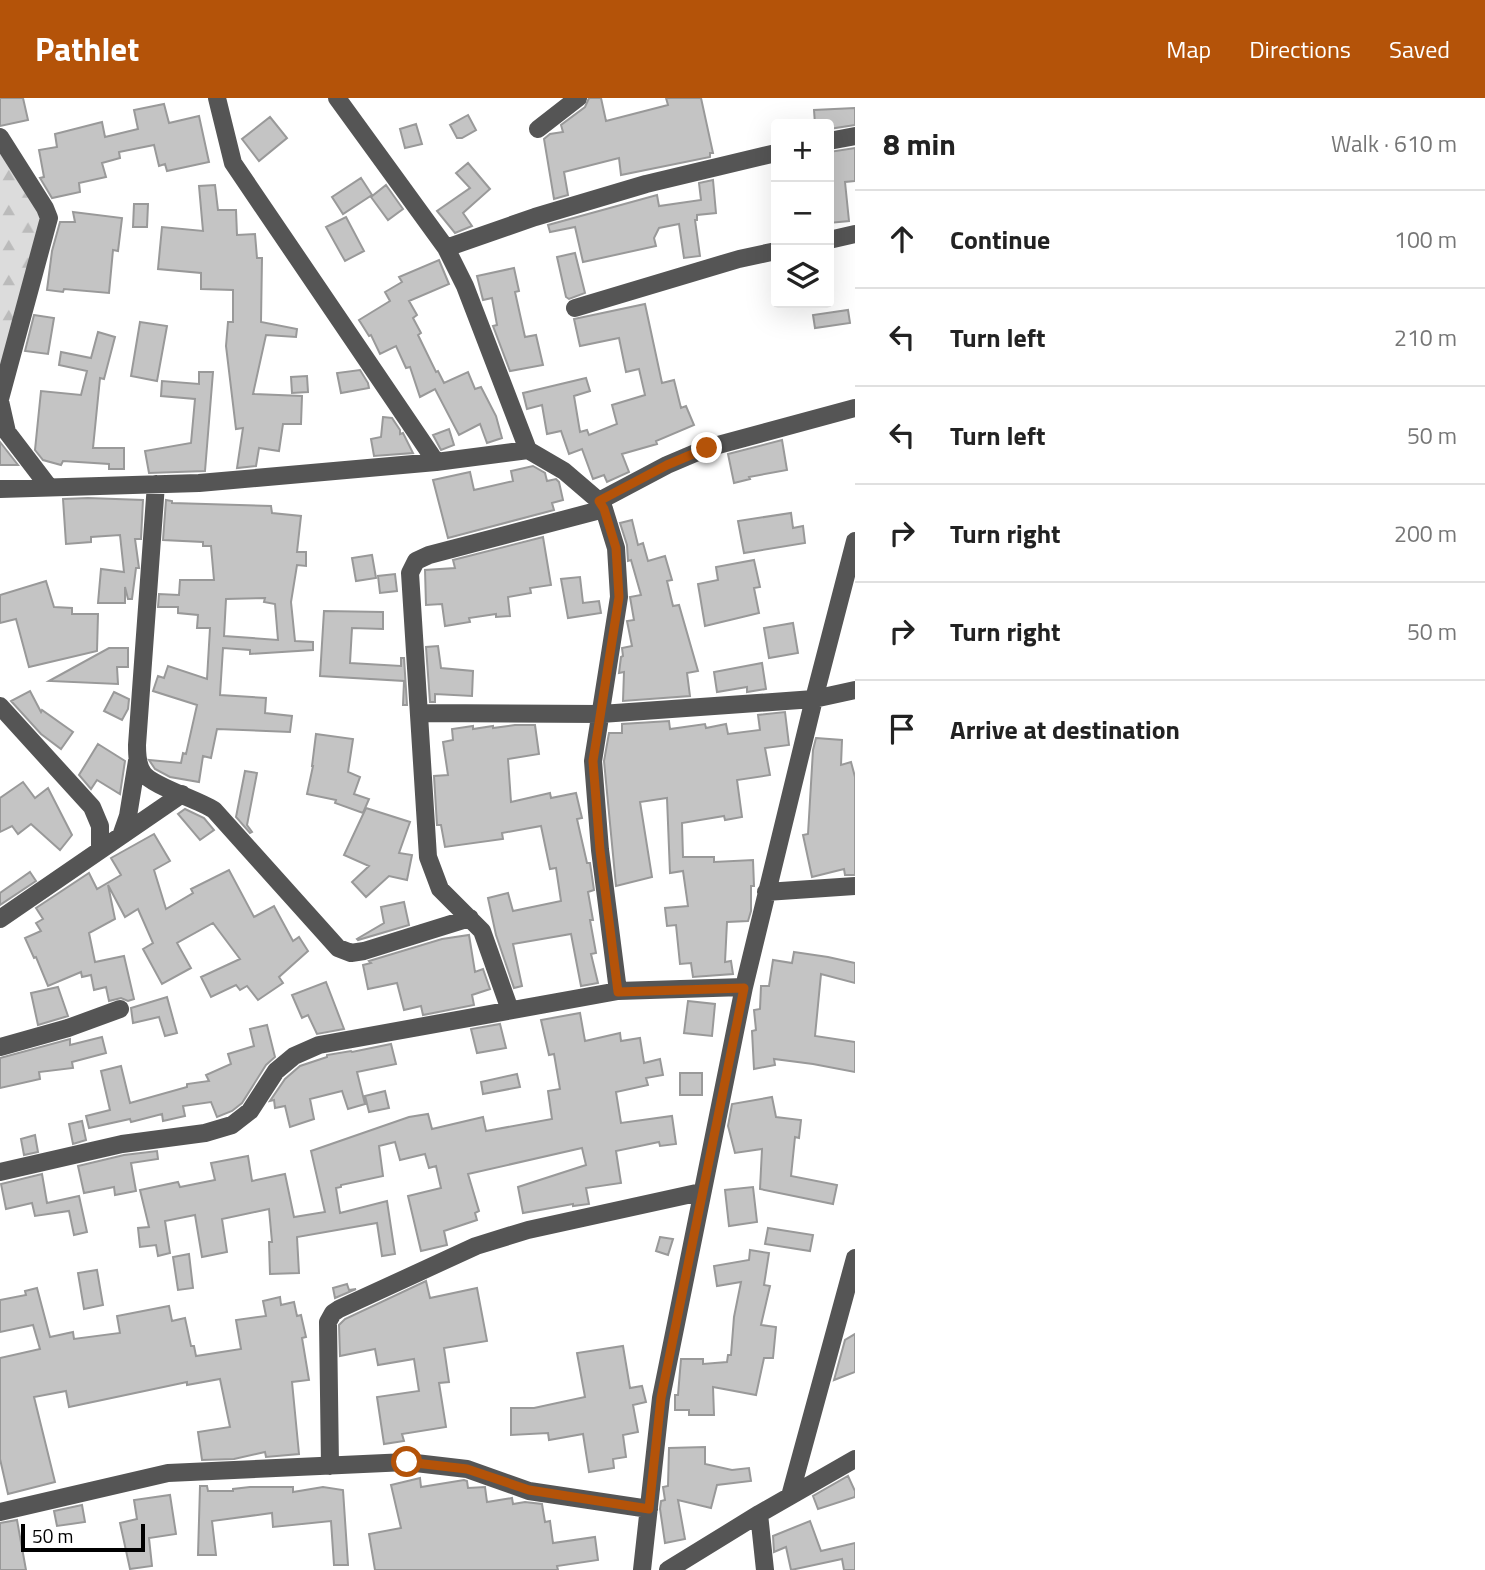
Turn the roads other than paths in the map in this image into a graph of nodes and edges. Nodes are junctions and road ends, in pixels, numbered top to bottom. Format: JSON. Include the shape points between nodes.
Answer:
{"nodes":[{"id":1,"x":217,"y":98,"type":"edge"},
{"id":2,"x":337,"y":98,"type":"edge"},
{"id":3,"x":578,"y":98,"type":"edge"},
{"id":4,"x":538,"y":129,"type":"dead end"},
{"id":5,"x":855,"y":136,"type":"edge"},
{"id":6,"x":0,"y":137,"type":"edge"},
{"id":7,"x":834,"y":141,"type":"edge"},
{"id":8,"x":771,"y":154,"type":"edge"},
{"id":9,"x":855,"y":234,"type":"edge"},
{"id":10,"x":834,"y":239,"type":"edge"},
{"id":11,"x":446,"y":248,"type":"junction"},
{"id":12,"x":771,"y":252,"type":"edge"},
{"id":13,"x":575,"y":308,"type":"dead end"},
{"id":14,"x":0,"y":400,"type":"edge"},
{"id":15,"x":855,"y":408,"type":"edge"},
{"id":16,"x":528,"y":450,"type":"junction"},
{"id":17,"x":436,"y":462,"type":"junction"},
{"id":18,"x":156,"y":484,"type":"junction"},
{"id":19,"x":49,"y":487,"type":"junction"},
{"id":20,"x":0,"y":489,"type":"edge"},
{"id":21,"x":601,"y":505,"type":"junction"},
{"id":22,"x":855,"y":541,"type":"edge"},
{"id":23,"x":855,"y":690,"type":"edge"},
{"id":24,"x":814,"y":699,"type":"junction"},
{"id":25,"x":0,"y":706,"type":"edge"},
{"id":26,"x":419,"y":713,"type":"junction"},
{"id":27,"x":601,"y":714,"type":"junction"},
{"id":28,"x":138,"y":760,"type":"junction"},
{"id":29,"x":183,"y":794,"type":"junction"},
{"id":30,"x":92,"y":807,"type":"junction"},
{"id":31,"x":128,"y":816,"type":"junction"},
{"id":32,"x":146,"y":819,"type":"junction"},
{"id":33,"x":121,"y":836,"type":"junction"},
{"id":34,"x":100,"y":850,"type":"junction"},
{"id":35,"x":855,"y":886,"type":"edge"},
{"id":36,"x":766,"y":892,"type":"junction"},
{"id":37,"x":470,"y":918,"type":"junction"},
{"id":38,"x":0,"y":919,"type":"edge"},
{"id":39,"x":744,"y":988,"type":"junction"},
{"id":40,"x":618,"y":992,"type":"junction"},
{"id":41,"x":120,"y":1009,"type":"dead end"},
{"id":42,"x":510,"y":1010,"type":"junction"},
{"id":43,"x":0,"y":1047,"type":"edge"},
{"id":44,"x":0,"y":1172,"type":"edge"},
{"id":45,"x":701,"y":1192,"type":"junction"},
{"id":46,"x":855,"y":1263,"type":"edge"},
{"id":47,"x":855,"y":1459,"type":"edge"},
{"id":48,"x":330,"y":1466,"type":"junction"},
{"id":49,"x":790,"y":1496,"type":"junction"},
{"id":50,"x":649,"y":1509,"type":"junction"},
{"id":51,"x":0,"y":1512,"type":"edge"},
{"id":52,"x":759,"y":1514,"type":"junction"},
{"id":53,"x":642,"y":1570,"type":"edge"},
{"id":54,"x":668,"y":1570,"type":"edge"},
{"id":55,"x":765,"y":1570,"type":"edge"}],
"edges":[{"from":1,"to":17,"type":"street","via":[[233,163]]},
{"from":2,"to":11,"type":"street"},
{"from":3,"to":4,"type":"street"},
{"from":5,"to":7,"type":"street"},
{"from":6,"to":14,"type":"street","via":[[49,218]]},
{"from":8,"to":11,"type":"street","via":[[646,184]]},
{"from":9,"to":10,"type":"street"},
{"from":11,"to":16,"type":"street"},
{"from":12,"to":13,"type":"street"},
{"from":14,"to":19,"type":"street","via":[[7,432]]},
{"from":15,"to":21,"type":"street","via":[[707,448],[667,465]]},
{"from":16,"to":17,"type":"street"},
{"from":16,"to":21,"type":"street","via":[[564,471]]},
{"from":17,"to":18,"type":"street"},
{"from":18,"to":19,"type":"street"},
{"from":18,"to":28,"type":"street"},
{"from":19,"to":20,"type":"street"},
{"from":21,"to":26,"type":"street","via":[[416,561],[410,573]]},
{"from":21,"to":27,"type":"street","via":[[616,548],[619,597]]},
{"from":22,"to":24,"type":"street"},
{"from":23,"to":24,"type":"street"},
{"from":24,"to":27,"type":"street"},
{"from":24,"to":36,"type":"street"},
{"from":25,"to":30,"type":"street"},
{"from":26,"to":27,"type":"street"},
{"from":26,"to":37,"type":"street","via":[[428,858],[440,889]]},
{"from":27,"to":40,"type":"street","via":[[593,761]]},
{"from":28,"to":29,"type":"street","via":[[153,781]]},
{"from":28,"to":31,"type":"street"},
{"from":29,"to":32,"type":"street"},
{"from":29,"to":37,"type":"street","via":[[214,810],[338,948],[364,951]]},
{"from":30,"to":31,"type":"street"},
{"from":30,"to":34,"type":"street","via":[[100,826]]},
{"from":31,"to":32,"type":"street"},
{"from":31,"to":33,"type":"street"},
{"from":32,"to":33,"type":"street"},
{"from":33,"to":34,"type":"street"},
{"from":34,"to":38,"type":"street"},
{"from":35,"to":36,"type":"street"},
{"from":36,"to":39,"type":"street"},
{"from":37,"to":42,"type":"street","via":[[482,931]]},
{"from":39,"to":40,"type":"street"},
{"from":39,"to":45,"type":"street"},
{"from":40,"to":42,"type":"street"},
{"from":41,"to":43,"type":"street"},
{"from":42,"to":44,"type":"street","via":[[319,1045],[294,1056],[276,1071],[250,1111],[232,1125]]},
{"from":45,"to":48,"type":"street","via":[[476,1246],[332,1313],[328,1322]]},
{"from":45,"to":50,"type":"street","via":[[661,1398]]},
{"from":46,"to":49,"type":"street"},
{"from":47,"to":49,"type":"street"},
{"from":48,"to":50,"type":"street","via":[[407,1462],[467,1469],[529,1490]]},
{"from":48,"to":51,"type":"street","via":[[168,1473]]},
{"from":49,"to":52,"type":"street"},
{"from":50,"to":53,"type":"street"},
{"from":52,"to":54,"type":"street"},
{"from":52,"to":55,"type":"street"}]}
